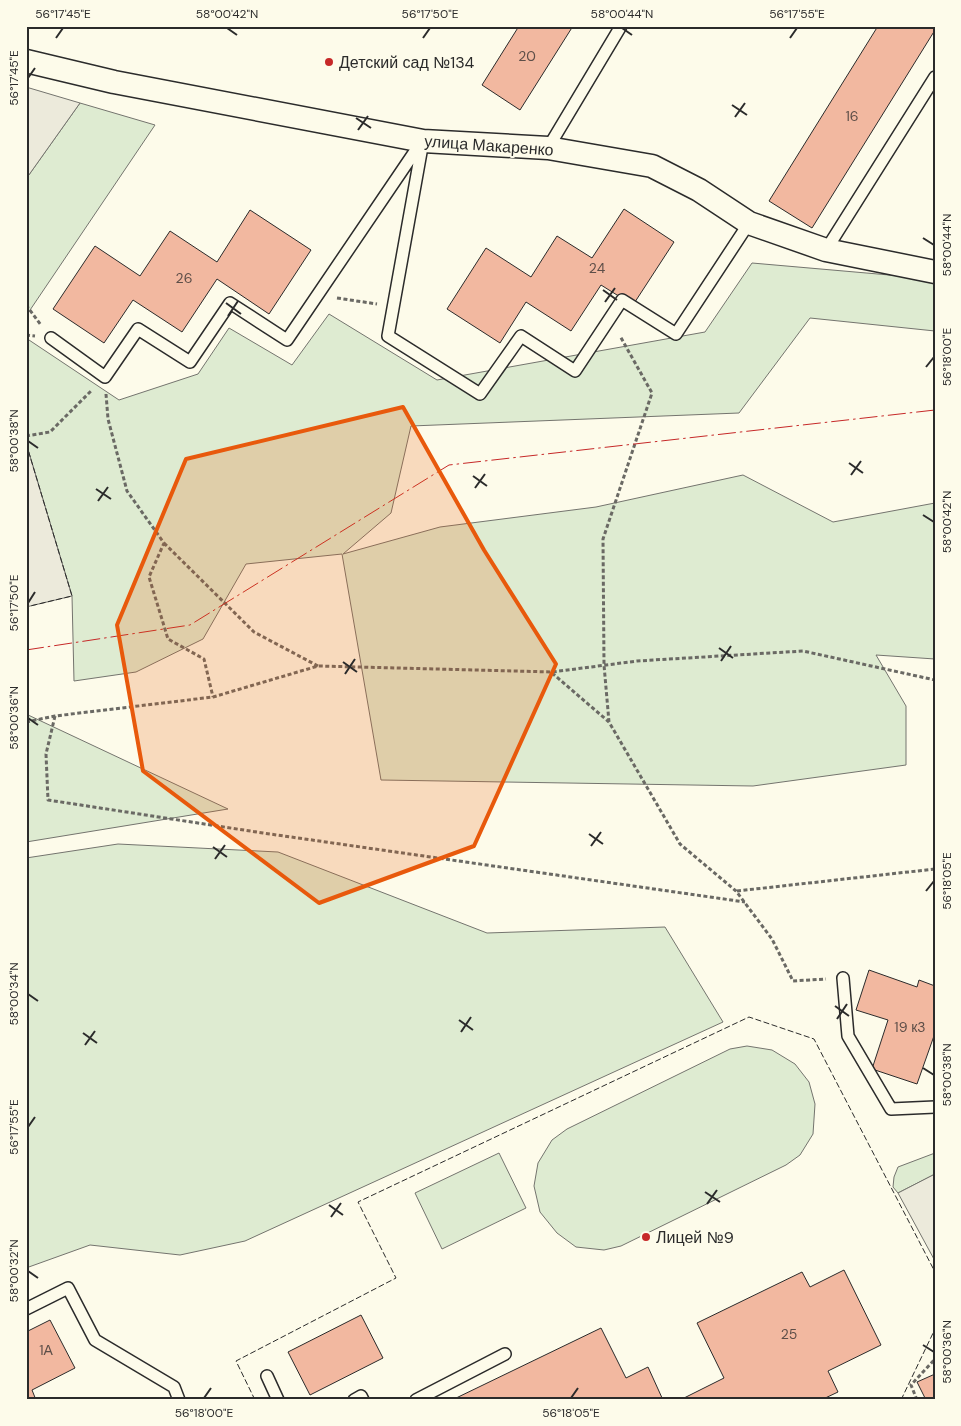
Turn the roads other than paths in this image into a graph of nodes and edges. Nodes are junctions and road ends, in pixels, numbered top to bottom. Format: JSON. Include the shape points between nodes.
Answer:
{"nodes":[{"id":1,"x":622,"y":26,"type":"edge"},
{"id":2,"x":26,"y":61,"type":"edge"},
{"id":3,"x":935,"y":77,"type":"edge"},
{"id":4,"x":423,"y":141,"type":"junction"},
{"id":5,"x":548,"y":148,"type":"junction"},
{"id":6,"x":749,"y":223,"type":"junction"},
{"id":7,"x":826,"y":250,"type":"junction"},
{"id":8,"x":935,"y":272,"type":"edge"},
{"id":9,"x":51,"y":338,"type":"road end"},
{"id":10,"x":843,"y":978,"type":"road end"},
{"id":11,"x":935,"y":1107,"type":"edge"},
{"id":12,"x":26,"y":1309,"type":"edge"},
{"id":13,"x":505,"y":1354,"type":"dead end"},
{"id":14,"x":267,"y":1376,"type":"dead end"},
{"id":15,"x":180,"y":1400,"type":"edge"},
{"id":16,"x":278,"y":1400,"type":"edge"},
{"id":17,"x":354,"y":1400,"type":"edge"},
{"id":18,"x":364,"y":1400,"type":"edge"},
{"id":19,"x":416,"y":1400,"type":"edge"}],
"edges":[{"from":1,"to":5,"type":"lane"},
{"from":2,"to":4,"type":"street","name":"улица Макаренко","via":[[114,82]]},
{"from":3,"to":7,"type":"lane"},
{"from":4,"to":5,"type":"street","name":"улица Макаренко"},
{"from":4,"to":6,"type":"lane","via":[[388,336],[480,394],[521,336],[575,371],[622,300],[676,334]]},
{"from":4,"to":9,"type":"lane","via":[[287,340],[230,303],[190,362],[138,329],[105,377]]},
{"from":5,"to":6,"type":"street","name":"улица Макаренко","via":[[652,166],[699,190]]},
{"from":6,"to":7,"type":"street","name":"улица Макаренко"},
{"from":7,"to":8,"type":"street","name":"улица Макаренко"},
{"from":10,"to":11,"type":"lane","via":[[848,1036],[891,1109]]},
{"from":12,"to":15,"type":"lane","via":[[68,1288],[95,1340],[174,1388]]},
{"from":13,"to":19,"type":"lane"},
{"from":14,"to":16,"type":"lane"},
{"from":17,"to":18,"type":"lane","via":[[361,1396]]}]}
